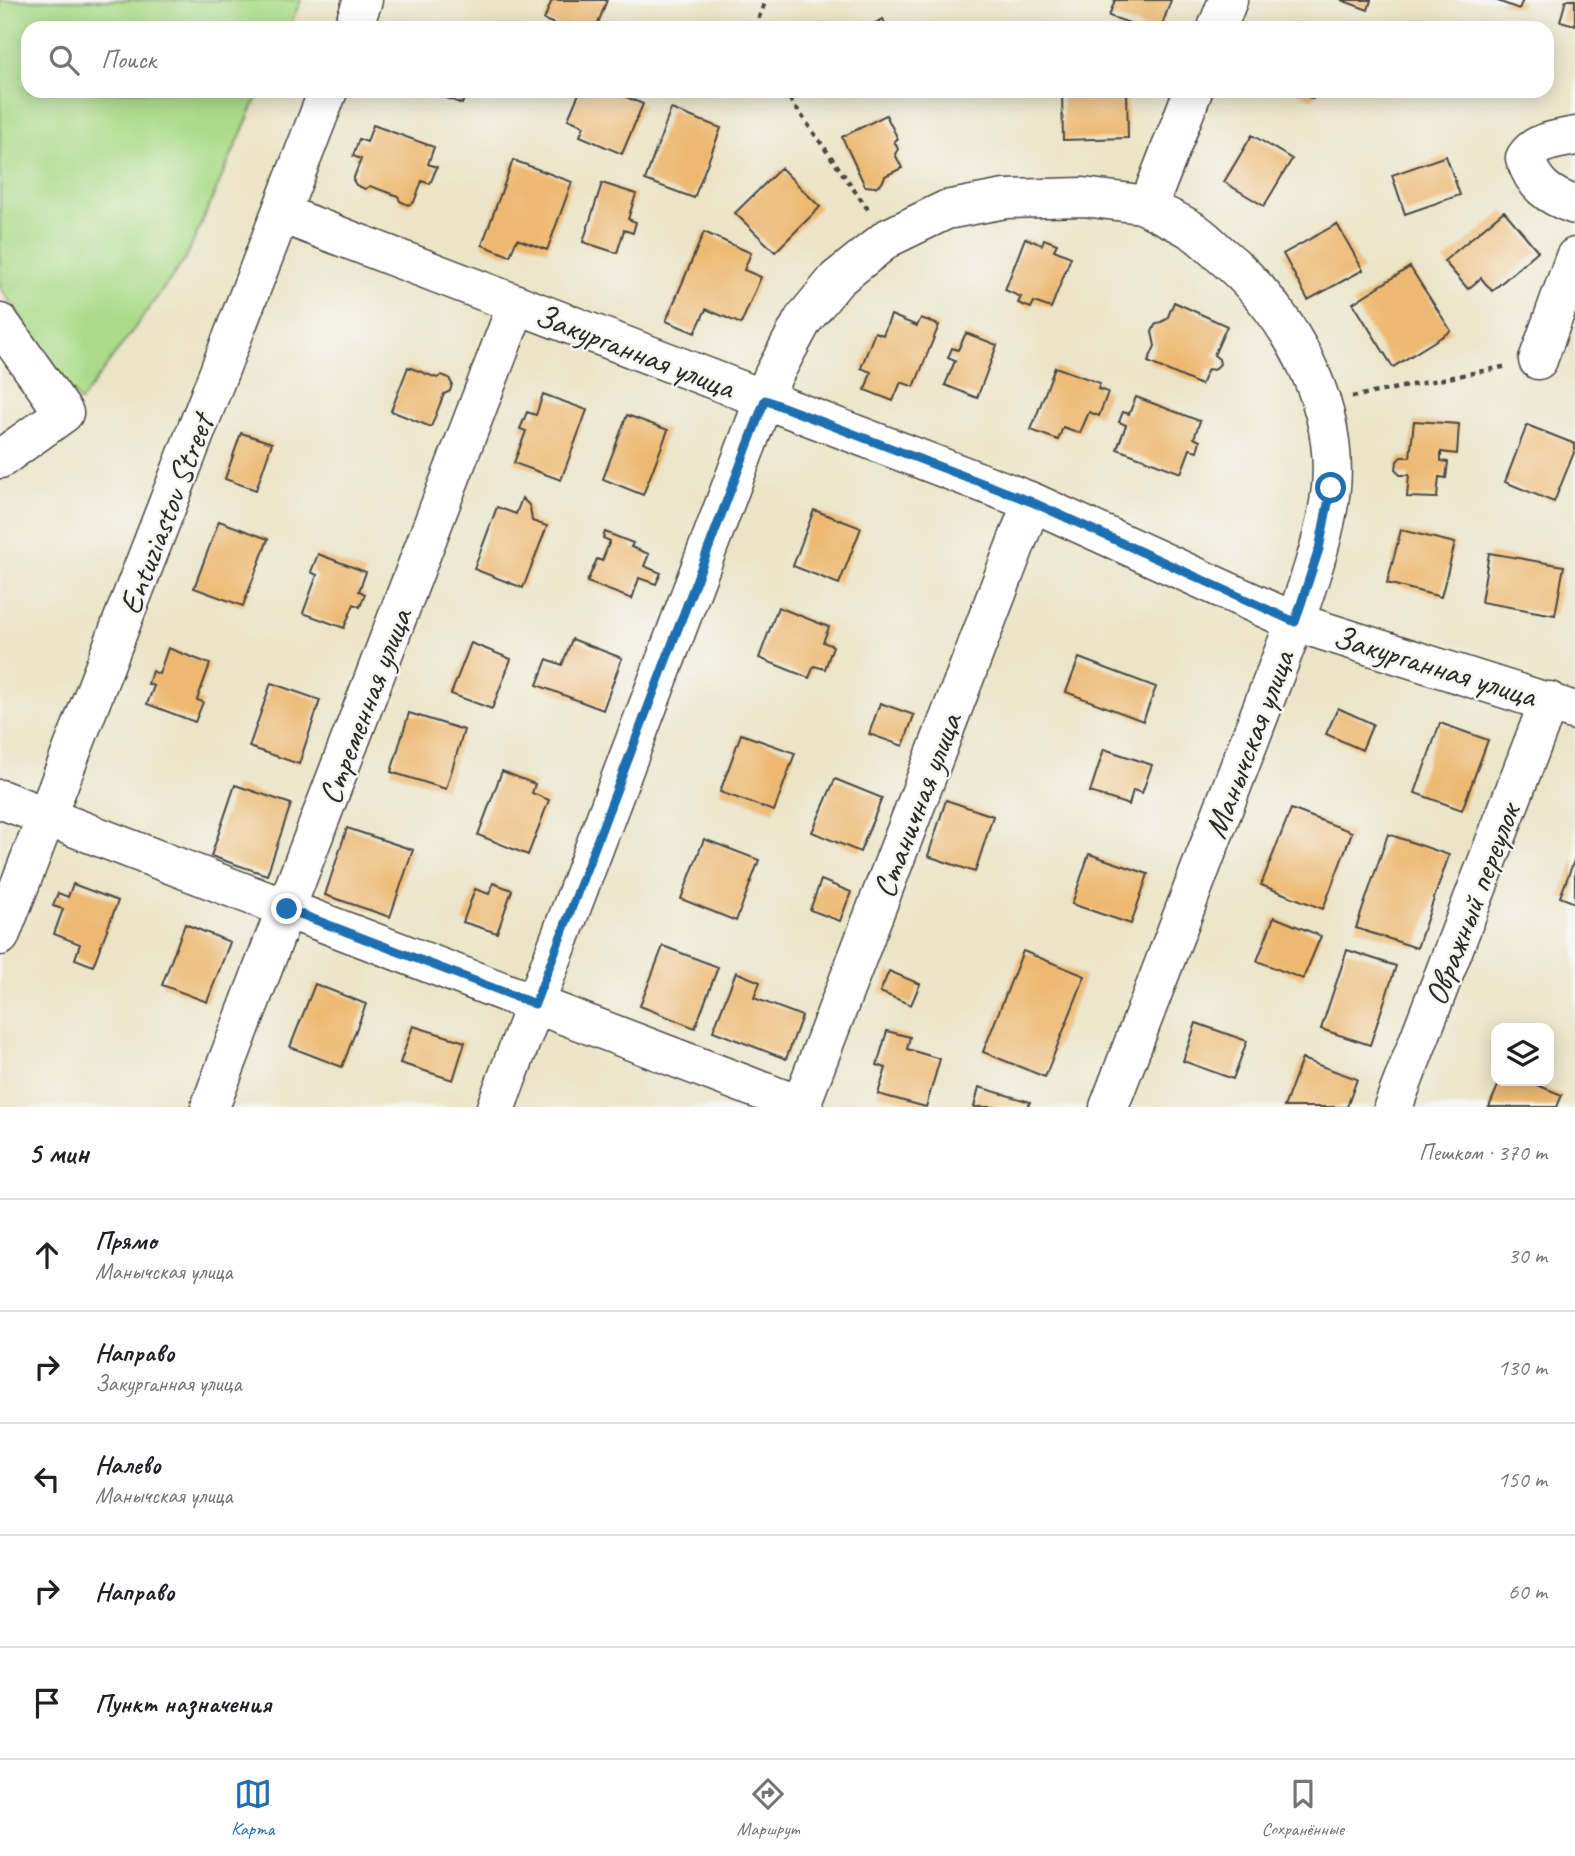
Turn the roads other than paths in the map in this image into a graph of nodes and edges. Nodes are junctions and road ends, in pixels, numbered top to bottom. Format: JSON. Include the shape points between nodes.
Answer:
{"nodes":[{"id":1,"x":363,"y":0,"type":"edge"},
{"id":2,"x":1228,"y":0,"type":"edge"},
{"id":3,"x":356,"y":21,"type":"edge"},
{"id":4,"x":1220,"y":21,"type":"edge"},
{"id":5,"x":325,"y":98,"type":"edge"},
{"id":6,"x":1190,"y":98,"type":"edge"},
{"id":7,"x":1575,"y":136,"type":"edge"},
{"id":8,"x":1575,"y":205,"type":"edge"},
{"id":9,"x":1148,"y":208,"type":"junction"},
{"id":10,"x":282,"y":214,"type":"junction"},
{"id":11,"x":1575,"y":257,"type":"edge"},
{"id":12,"x":517,"y":304,"type":"junction"},
{"id":13,"x":0,"y":323,"type":"edge"},
{"id":14,"x":1538,"y":360,"type":"road end"},
{"id":15,"x":765,"y":400,"type":"junction"},
{"id":16,"x":0,"y":459,"type":"edge"},
{"id":17,"x":1032,"y":502,"type":"junction"},
{"id":18,"x":1295,"y":622,"type":"junction"},
{"id":19,"x":1562,"y":706,"type":"edge"},
{"id":20,"x":0,"y":799,"type":"edge"},
{"id":21,"x":47,"y":818,"type":"junction"},
{"id":22,"x":287,"y":909,"type":"junction"},
{"id":23,"x":0,"y":936,"type":"edge"},
{"id":24,"x":535,"y":1004,"type":"junction"},
{"id":25,"x":210,"y":1107,"type":"edge"},
{"id":26,"x":496,"y":1107,"type":"edge"},
{"id":27,"x":802,"y":1107,"type":"edge"},
{"id":28,"x":1109,"y":1107,"type":"edge"},
{"id":29,"x":1393,"y":1107,"type":"edge"}],
"edges":[{"from":1,"to":3,"type":"street"},
{"from":2,"to":4,"type":"street"},
{"from":5,"to":10,"type":"street","name":"Entuziastov Street"},
{"from":6,"to":9,"type":"street"},
{"from":7,"to":8,"type":"street","via":[[1543,143],[1530,149],[1525,158],[1531,176],[1542,187]]},
{"from":9,"to":15,"type":"street","name":"Манычская улица","via":[[1083,197],[1005,199],[946,210],[888,238],[837,279],[803,320]]},
{"from":9,"to":18,"type":"street","name":"Манычская улица","via":[[1192,230],[1246,275],[1289,330],[1311,373],[1330,434],[1331,488],[1319,549]]},
{"from":10,"to":12,"type":"street","name":"Закурганная улица"},
{"from":10,"to":21,"type":"street","name":"Entuziastov Street"},
{"from":11,"to":14,"type":"street"},
{"from":12,"to":15,"type":"street","name":"Закурганная улица"},
{"from":12,"to":22,"type":"street","name":"Стременная улица"},
{"from":13,"to":16,"type":"street","via":[[64,413]]},
{"from":15,"to":17,"type":"street","name":"Закурганная улица"},
{"from":15,"to":24,"type":"street","name":"Манычская улица"},
{"from":17,"to":18,"type":"street","name":"Закурганная улица"},
{"from":17,"to":27,"type":"street","name":"Станичная улица"},
{"from":18,"to":19,"type":"street","name":"Закурганная улица"},
{"from":18,"to":28,"type":"street","name":"Манычская улица"},
{"from":19,"to":29,"type":"street","name":"Овражный переулок"},
{"from":20,"to":21,"type":"street"},
{"from":21,"to":22,"type":"street"},
{"from":21,"to":23,"type":"street","name":"Entuziastov Street"},
{"from":22,"to":24,"type":"street"},
{"from":22,"to":25,"type":"street","name":"Стременная улица"},
{"from":24,"to":26,"type":"street","name":"Манычская улица"},
{"from":24,"to":27,"type":"street"}]}
